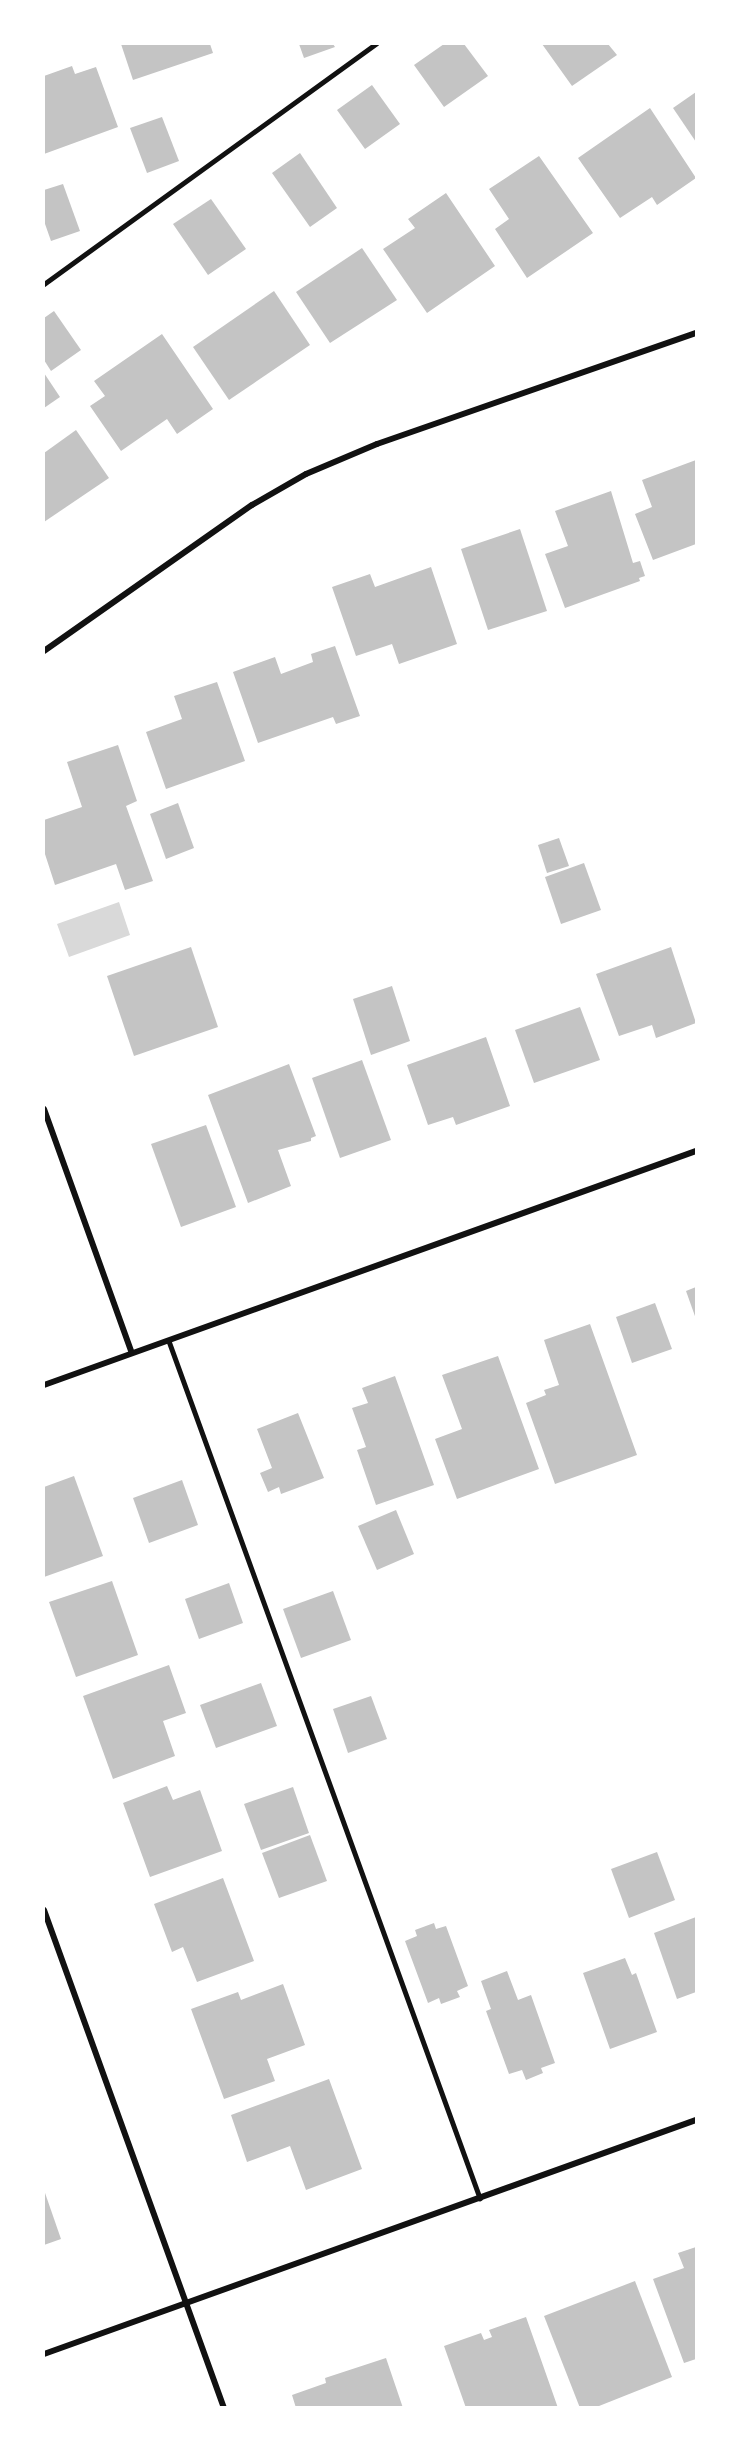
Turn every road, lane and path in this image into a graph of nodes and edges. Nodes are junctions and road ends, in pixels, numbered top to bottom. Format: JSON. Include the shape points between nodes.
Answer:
{"nodes":[{"id":1,"x":376,"y":44,"type":"edge"},
{"id":2,"x":44,"y":284,"type":"edge"},
{"id":3,"x":696,"y":333,"type":"edge"},
{"id":4,"x":44,"y":651,"type":"edge"},
{"id":5,"x":44,"y":1109,"type":"edge"},
{"id":6,"x":696,"y":1151,"type":"edge"},
{"id":7,"x":169,"y":1341,"type":"junction"},
{"id":8,"x":132,"y":1353,"type":"junction"},
{"id":9,"x":44,"y":1385,"type":"edge"},
{"id":10,"x":44,"y":1910,"type":"edge"},
{"id":11,"x":696,"y":2120,"type":"edge"},
{"id":12,"x":480,"y":2198,"type":"junction"},
{"id":13,"x":186,"y":2303,"type":"junction"},
{"id":14,"x":44,"y":2354,"type":"edge"},
{"id":15,"x":224,"y":2408,"type":"edge"}],
"edges":[{"from":1,"to":2,"type":"lane"},
{"from":3,"to":4,"type":"street","via":[[377,444],[306,474],[252,505]]},
{"from":5,"to":8,"type":"street"},
{"from":6,"to":7,"type":"street"},
{"from":7,"to":8,"type":"street"},
{"from":7,"to":12,"type":"lane"},
{"from":8,"to":9,"type":"street"},
{"from":10,"to":13,"type":"street"},
{"from":11,"to":12,"type":"street"},
{"from":12,"to":13,"type":"street"},
{"from":13,"to":14,"type":"street"},
{"from":13,"to":15,"type":"street"}]}
